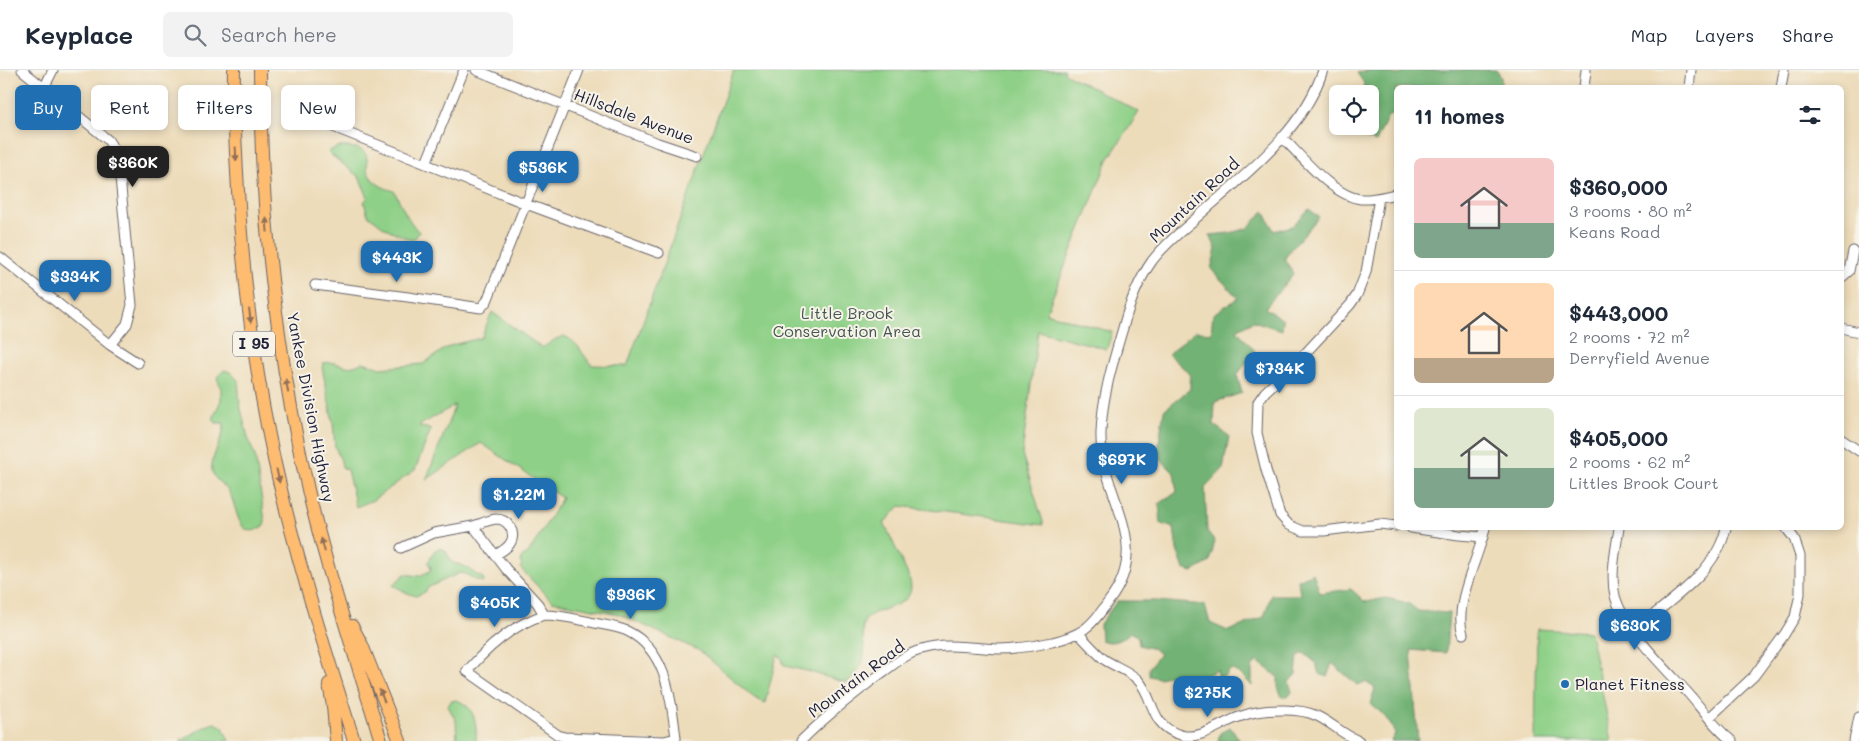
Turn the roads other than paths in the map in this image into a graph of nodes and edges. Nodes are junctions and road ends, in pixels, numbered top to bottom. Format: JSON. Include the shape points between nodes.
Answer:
{"nodes":[{"id":1,"x":22,"y":70,"type":"edge"},
{"id":2,"x":53,"y":70,"type":"edge"},
{"id":3,"x":234,"y":70,"type":"edge"},
{"id":4,"x":260,"y":70,"type":"edge"},
{"id":5,"x":464,"y":70,"type":"edge"},
{"id":6,"x":476,"y":70,"type":"edge"},
{"id":7,"x":578,"y":70,"type":"edge"},
{"id":8,"x":1323,"y":70,"type":"edge"},
{"id":9,"x":1586,"y":70,"type":"edge"},
{"id":10,"x":1691,"y":70,"type":"edge"},
{"id":11,"x":1784,"y":70,"type":"edge"},
{"id":12,"x":40,"y":85,"type":"edge"},
{"id":13,"x":46,"y":85,"type":"edge"},
{"id":14,"x":1584,"y":85,"type":"edge"},
{"id":15,"x":1689,"y":85,"type":"edge"},
{"id":16,"x":1782,"y":85,"type":"edge"},
{"id":17,"x":565,"y":106,"type":"junction"},
{"id":18,"x":81,"y":118,"type":"edge"},
{"id":19,"x":341,"y":130,"type":"edge"},
{"id":20,"x":1282,"y":137,"type":"junction"},
{"id":21,"x":697,"y":156,"type":"dead end"},
{"id":22,"x":426,"y":163,"type":"junction"},
{"id":23,"x":1394,"y":194,"type":"edge"},
{"id":24,"x":1379,"y":198,"type":"junction"},
{"id":25,"x":526,"y":204,"type":"junction"},
{"id":26,"x":1852,"y":251,"type":"dead end"},
{"id":27,"x":660,"y":253,"type":"dead end"},
{"id":28,"x":0,"y":257,"type":"edge"},
{"id":29,"x":1844,"y":275,"type":"edge"},
{"id":30,"x":315,"y":285,"type":"dead end"},
{"id":31,"x":1844,"y":329,"type":"edge"},
{"id":32,"x":1859,"y":332,"type":"edge"},
{"id":33,"x":110,"y":345,"type":"junction"},
{"id":34,"x":138,"y":364,"type":"dead end"},
{"id":35,"x":1844,"y":441,"type":"edge"},
{"id":36,"x":1859,"y":451,"type":"edge"},
{"id":37,"x":472,"y":526,"type":"junction"},
{"id":38,"x":1394,"y":526,"type":"edge"},
{"id":39,"x":1424,"y":530,"type":"edge"},
{"id":40,"x":1619,"y":530,"type":"edge"},
{"id":41,"x":1725,"y":530,"type":"edge"},
{"id":42,"x":1788,"y":530,"type":"edge"},
{"id":43,"x":1484,"y":532,"type":"edge"},
{"id":44,"x":401,"y":548,"type":"dead end"},
{"id":45,"x":495,"y":555,"type":"junction"},
{"id":46,"x":336,"y":592,"type":"junction"},
{"id":47,"x":315,"y":612,"type":"junction"},
{"id":48,"x":544,"y":615,"type":"junction"},
{"id":49,"x":1634,"y":630,"type":"junction"},
{"id":50,"x":1078,"y":633,"type":"junction"},
{"id":51,"x":1464,"y":634,"type":"dead end"},
{"id":52,"x":1859,"y":717,"type":"edge"},
{"id":53,"x":1709,"y":718,"type":"junction"},
{"id":54,"x":679,"y":739,"type":"edge"},
{"id":55,"x":336,"y":741,"type":"edge"},
{"id":56,"x":354,"y":741,"type":"edge"},
{"id":57,"x":381,"y":741,"type":"edge"},
{"id":58,"x":400,"y":741,"type":"edge"},
{"id":59,"x":801,"y":741,"type":"edge"},
{"id":60,"x":1359,"y":741,"type":"edge"},
{"id":61,"x":1732,"y":741,"type":"edge"},
{"id":62,"x":1854,"y":741,"type":"edge"}],
"edges":[{"from":1,"to":12,"type":"street"},
{"from":2,"to":13,"type":"street"},
{"from":3,"to":47,"type":"highway","number":"I 95","one_way":true,"via":[[239,211],[252,333],[272,450]]},
{"from":46,"to":4,"type":"highway","name":"Yankee Division Highway","number":"I 95","one_way":true,"via":[[302,462],[277,324],[264,188]]},
{"from":5,"to":22,"type":"street"},
{"from":6,"to":17,"type":"street","name":"Hillsdale Avenue"},
{"from":7,"to":17,"type":"street"},
{"from":8,"to":20,"type":"street","name":"Mountain Road","via":[[1298,120]]},
{"from":9,"to":14,"type":"street"},
{"from":10,"to":15,"type":"street"},
{"from":11,"to":16,"type":"street"},
{"from":17,"to":21,"type":"street","name":"Hillsdale Avenue"},
{"from":17,"to":25,"type":"street"},
{"from":18,"to":33,"type":"street","via":[[108,140],[118,156],[132,305],[127,324]]},
{"from":19,"to":22,"type":"street"},
{"from":20,"to":24,"type":"street","via":[[1336,188],[1361,199]]},
{"from":20,"to":50,"type":"street","name":"Mountain Road","via":[[1164,246],[1144,274],[1128,310],[1104,401],[1101,434],[1106,473],[1127,540],[1126,567],[1114,595]]},
{"from":22,"to":25,"type":"street"},
{"from":23,"to":24,"type":"street"},
{"from":24,"to":38,"type":"street","via":[[1366,272],[1357,295],[1300,359],[1265,392],[1258,402],[1257,433],[1280,515],[1288,525],[1304,531],[1380,524]]},
{"from":25,"to":27,"type":"street"},
{"from":25,"to":30,"type":"street","via":[[481,308]]},
{"from":26,"to":29,"type":"street","via":[[1848,271]]},
{"from":28,"to":33,"type":"street"},
{"from":31,"to":32,"type":"street"},
{"from":33,"to":34,"type":"street"},
{"from":35,"to":36,"type":"street"},
{"from":37,"to":44,"type":"street","via":[[434,534]]},
{"from":37,"to":45,"type":"street"},
{"from":37,"to":45,"type":"street","via":[[494,519],[508,525],[513,534],[512,541]]},
{"from":39,"to":43,"type":"street","via":[[1459,535]]},
{"from":40,"to":49,"type":"street","via":[[1614,588],[1619,606]]},
{"from":41,"to":49,"type":"street","via":[[1718,551],[1705,569]]},
{"from":42,"to":53,"type":"street","via":[[1800,556],[1800,594],[1795,617],[1754,676]]},
{"from":43,"to":51,"type":"street","via":[[1462,604],[1461,627]]},
{"from":45,"to":48,"type":"street"},
{"from":46,"to":57,"type":"highway","name":"Yankee Division Highway","number":"I 95"},
{"from":58,"to":46,"type":"highway","one_way":true,"via":[[362,645]]},
{"from":47,"to":55,"type":"highway","via":[[333,706]]},
{"from":47,"to":56,"type":"highway","number":"I 95"},
{"from":48,"to":54,"type":"street","via":[[617,628],[635,636],[646,646],[665,676]]},
{"from":48,"to":54,"type":"street","via":[[504,636],[468,671],[564,737]]},
{"from":49,"to":53,"type":"street"},
{"from":50,"to":59,"type":"street","name":"Mountain Road","via":[[1028,648],[951,645],[919,650],[866,685]]},
{"from":50,"to":60,"type":"street","via":[[1106,660],[1137,679],[1159,720],[1180,735],[1199,735],[1250,713],[1284,710],[1319,716]]},
{"from":52,"to":62,"type":"street"},
{"from":53,"to":61,"type":"street"}]}
